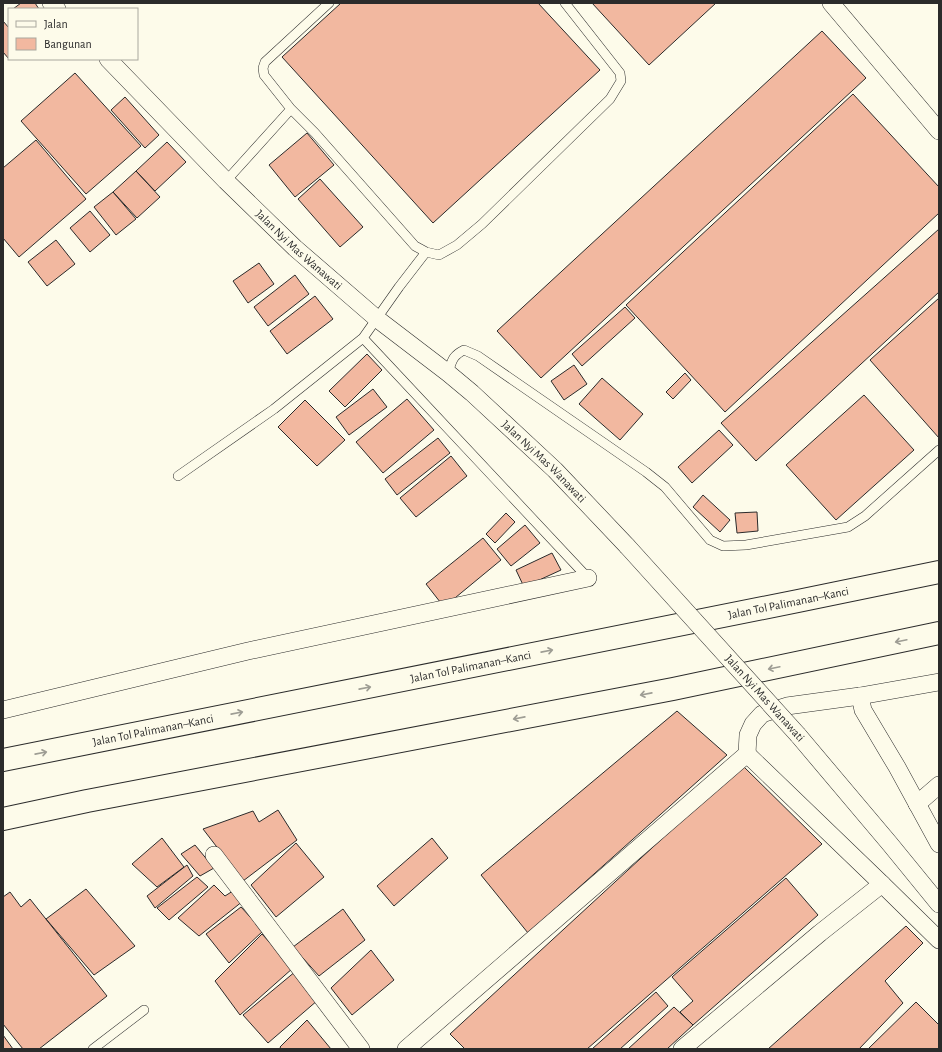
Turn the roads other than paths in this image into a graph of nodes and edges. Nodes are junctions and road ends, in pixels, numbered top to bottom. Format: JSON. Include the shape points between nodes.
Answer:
{"nodes":[{"id":1,"x":329,"y":3,"type":"edge"},
{"id":2,"x":565,"y":3,"type":"edge"},
{"id":3,"x":831,"y":3,"type":"edge"},
{"id":4,"x":109,"y":60,"type":"edge"},
{"id":5,"x":291,"y":109,"type":"junction"},
{"id":6,"x":939,"y":131,"type":"edge"},
{"id":7,"x":226,"y":181,"type":"junction"},
{"id":8,"x":426,"y":252,"type":"junction"},
{"id":9,"x":376,"y":318,"type":"junction"},
{"id":10,"x":363,"y":338,"type":"junction"},
{"id":11,"x":448,"y":373,"type":"junction"},
{"id":12,"x":939,"y":450,"type":"edge"},
{"id":13,"x":178,"y":476,"type":"dead end"},
{"id":14,"x":939,"y":572,"type":"edge"},
{"id":15,"x":588,"y":578,"type":"joint"},
{"id":16,"x":939,"y":632,"type":"edge"},
{"id":17,"x":939,"y":682,"type":"edge"},
{"id":18,"x":860,"y":696,"type":"junction"},
{"id":19,"x":3,"y":710,"type":"edge"},
{"id":20,"x":747,"y":754,"type":"junction"},
{"id":21,"x":3,"y":760,"type":"edge"},
{"id":22,"x":939,"y":785,"type":"edge"},
{"id":23,"x":917,"y":804,"type":"junction"},
{"id":24,"x":3,"y":819,"type":"edge"},
{"id":25,"x":939,"y":844,"type":"edge"},
{"id":26,"x":214,"y":855,"type":"dead end"},
{"id":27,"x":882,"y":884,"type":"junction"},
{"id":28,"x":939,"y":904,"type":"edge"},
{"id":29,"x":939,"y":940,"type":"edge"},
{"id":30,"x":144,"y":1010,"type":"dead end"},
{"id":31,"x":93,"y":1049,"type":"edge"},
{"id":32,"x":361,"y":1049,"type":"edge"},
{"id":33,"x":406,"y":1049,"type":"edge"},
{"id":34,"x":682,"y":1049,"type":"edge"}],
"edges":[{"from":1,"to":5,"type":"lane","via":[[265,62],[264,75]]},
{"from":2,"to":8,"type":"lane","via":[[620,73],[621,81],[610,99],[477,228],[457,245],[439,255]]},
{"from":3,"to":6,"type":"street"},
{"from":4,"to":7,"type":"street","name":"Jalan Nyi Mas Wanawati"},
{"from":5,"to":7,"type":"lane"},
{"from":5,"to":8,"type":"lane","via":[[415,246]]},
{"from":7,"to":9,"type":"street","name":"Jalan Nyi Mas Wanawati","via":[[295,248]]},
{"from":8,"to":9,"type":"lane"},
{"from":9,"to":10,"type":"lane"},
{"from":9,"to":11,"type":"street","name":"Jalan Nyi Mas Wanawati"},
{"from":10,"to":13,"type":"lane","via":[[274,409]]},
{"from":10,"to":15,"type":"lane"},
{"from":11,"to":12,"type":"lane","via":[[456,354],[464,350],[478,356],[665,487],[710,540],[723,546],[746,545],[848,527],[865,516]]},
{"from":11,"to":28,"type":"street","name":"Jalan Nyi Mas Wanawati","bridge":true,"via":[[555,470],[627,546],[798,735]]},
{"from":21,"to":14,"type":"highway","name":"Jalan Tol Palimanan–Kanci","one_way":true},
{"from":15,"to":19,"type":"street","via":[[248,651]]},
{"from":16,"to":24,"type":"highway","one_way":true,"via":[[673,689]]},
{"from":17,"to":18,"type":"street"},
{"from":18,"to":20,"type":"street","via":[[787,706],[762,714],[752,724],[748,735]]},
{"from":18,"to":23,"type":"street","via":[[863,710]]},
{"from":20,"to":27,"type":"street"},
{"from":20,"to":33,"type":"street"},
{"from":22,"to":23,"type":"street"},
{"from":23,"to":25,"type":"street"},
{"from":26,"to":32,"type":"street"},
{"from":27,"to":29,"type":"street"},
{"from":27,"to":34,"type":"street"},
{"from":30,"to":31,"type":"lane"}]}
